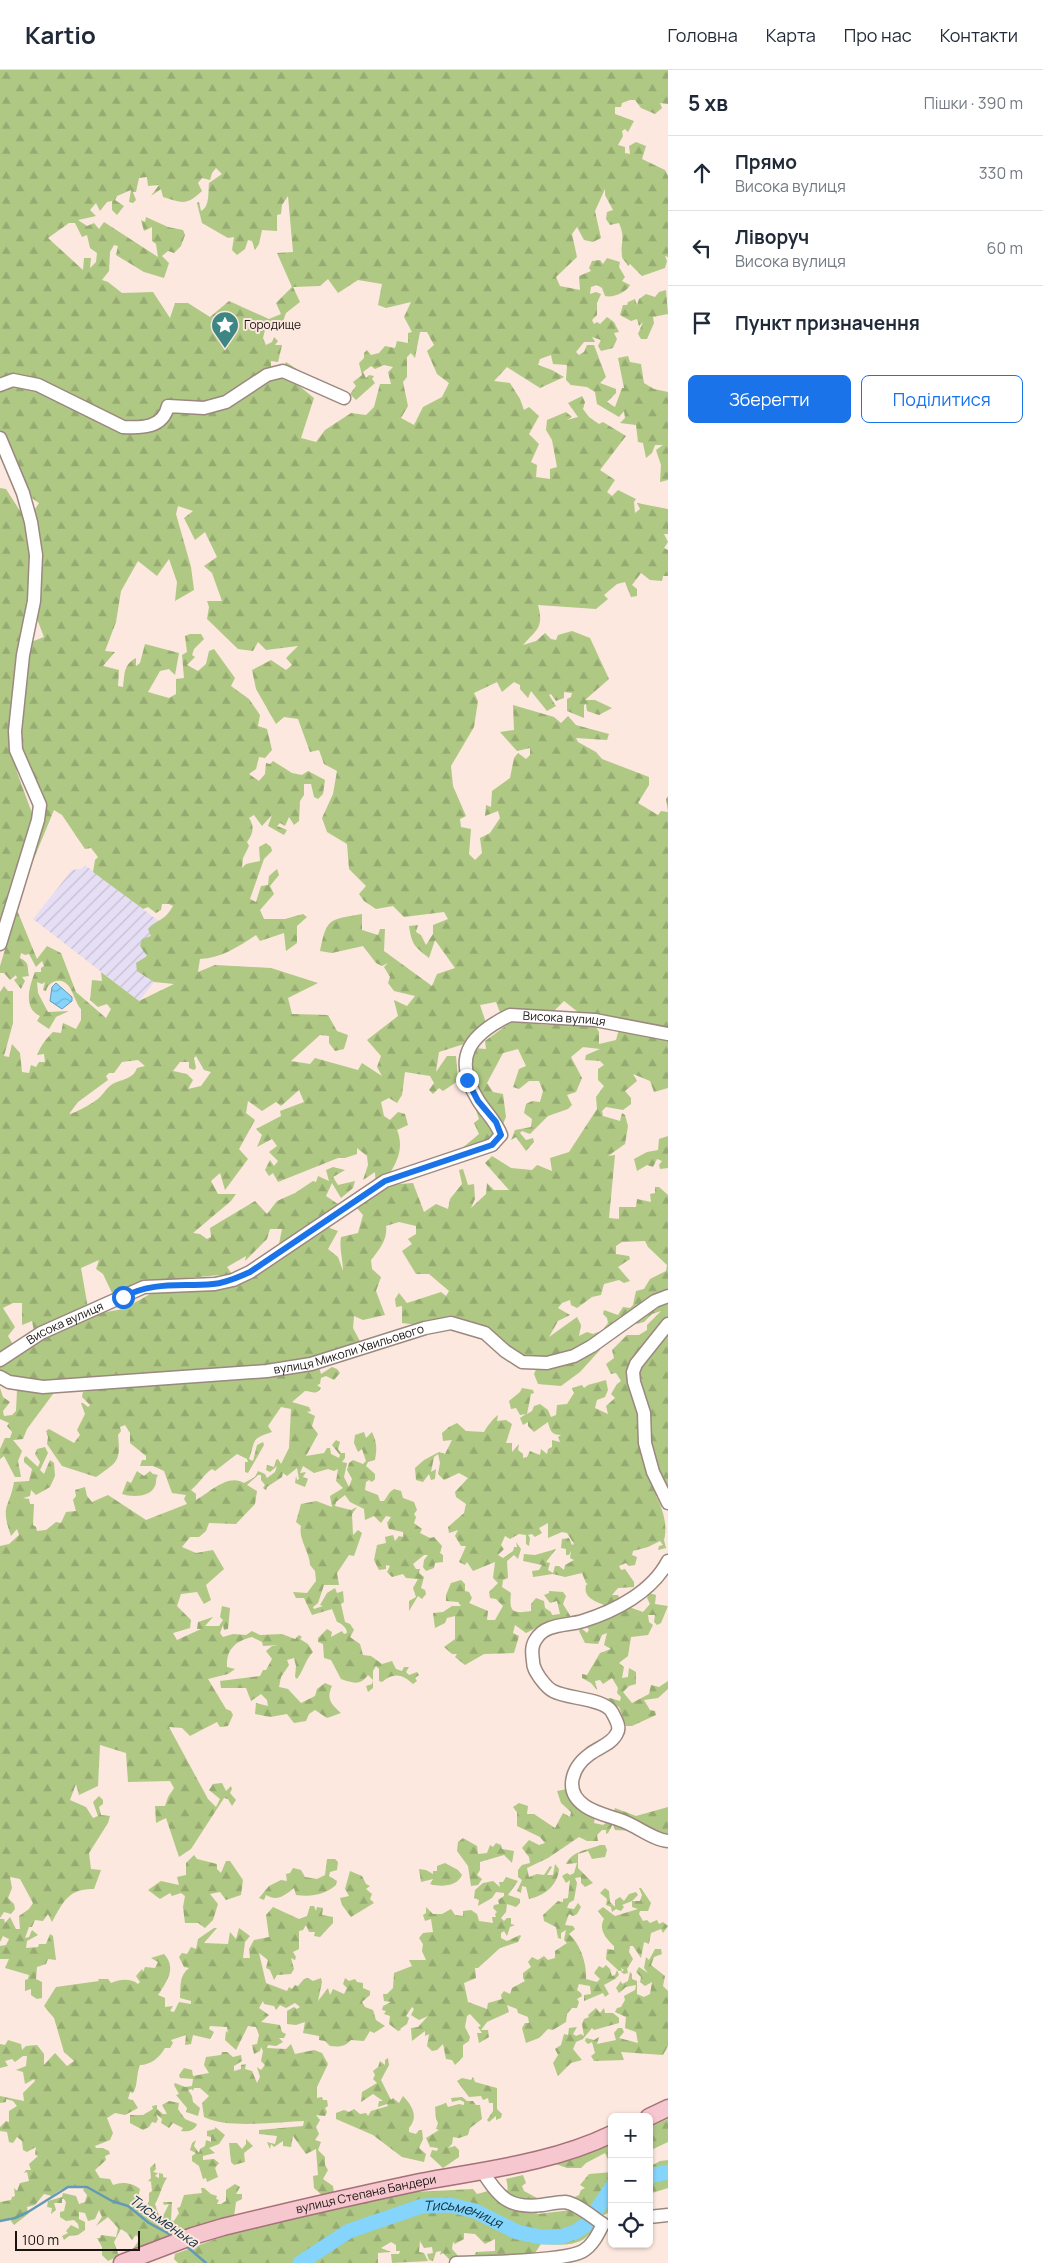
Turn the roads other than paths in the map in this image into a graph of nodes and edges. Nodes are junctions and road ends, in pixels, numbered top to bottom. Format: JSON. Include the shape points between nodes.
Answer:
{"nodes":[{"id":1,"x":0,"y":385,"type":"edge"},
{"id":2,"x":344,"y":398,"type":"dead end"},
{"id":3,"x":0,"y":438,"type":"edge"},
{"id":4,"x":0,"y":944,"type":"edge"},
{"id":5,"x":668,"y":1034,"type":"edge"},
{"id":6,"x":668,"y":1296,"type":"edge"},
{"id":7,"x":668,"y":1324,"type":"edge"},
{"id":8,"x":0,"y":1360,"type":"edge"},
{"id":9,"x":0,"y":1377,"type":"edge"},
{"id":10,"x":668,"y":1503,"type":"edge"},
{"id":11,"x":668,"y":1561,"type":"edge"},
{"id":12,"x":668,"y":1841,"type":"edge"},
{"id":13,"x":668,"y":2108,"type":"edge"},
{"id":14,"x":653,"y":2115,"type":"edge"},
{"id":15,"x":608,"y":2136,"type":"edge"},
{"id":16,"x":483,"y":2172,"type":"junction"},
{"id":17,"x":668,"y":2214,"type":"edge"},
{"id":18,"x":653,"y":2216,"type":"edge"},
{"id":19,"x":607,"y":2223,"type":"edge"},
{"id":20,"x":122,"y":2263,"type":"edge"},
{"id":21,"x":456,"y":2263,"type":"edge"}],
"edges":[{"from":1,"to":2,"type":"street","via":[[13,380],[38,385],[124,428],[147,427],[160,420],[168,406],[204,408],[226,402],[268,374],[283,371]]},
{"from":3,"to":4,"type":"street","via":[[23,493],[36,555],[34,601],[23,655],[15,731],[16,750],[40,805]]},
{"from":5,"to":8,"type":"street","name":"Висока вулиця","via":[[595,1020],[510,1015],[476,1040],[465,1057],[467,1080],[478,1101],[496,1122],[501,1135],[492,1145],[385,1181],[250,1272],[233,1280],[215,1284],[144,1287],[41,1334]]},
{"from":6,"to":9,"type":"street","name":"вулиця Миколи Хвильового","via":[[655,1301],[592,1346],[574,1356],[548,1363],[522,1362],[505,1352],[485,1332],[451,1323],[425,1328],[311,1364],[267,1371],[43,1387],[9,1382]]},
{"from":7,"to":10,"type":"street","via":[[633,1372],[644,1413],[645,1443]]},
{"from":11,"to":12,"type":"street","via":[[636,1596],[607,1612],[550,1628],[540,1633],[532,1647],[533,1665],[547,1688],[602,1704],[611,1709],[618,1726],[618,1733],[608,1743],[592,1752],[576,1768],[571,1787],[576,1797],[585,1806]]},
{"from":13,"to":14,"type":"main road"},
{"from":15,"to":16,"type":"main road","name":"вулиця Степана Бандери","via":[[567,2152]]},
{"from":16,"to":19,"type":"street","via":[[496,2192],[512,2204],[530,2207],[566,2202]]},
{"from":16,"to":20,"type":"main road","name":"вулиця Степана Бандери","via":[[421,2182],[193,2236]]},
{"from":17,"to":18,"type":"street"},
{"from":19,"to":21,"type":"street","via":[[582,2252],[557,2258]]}]}
